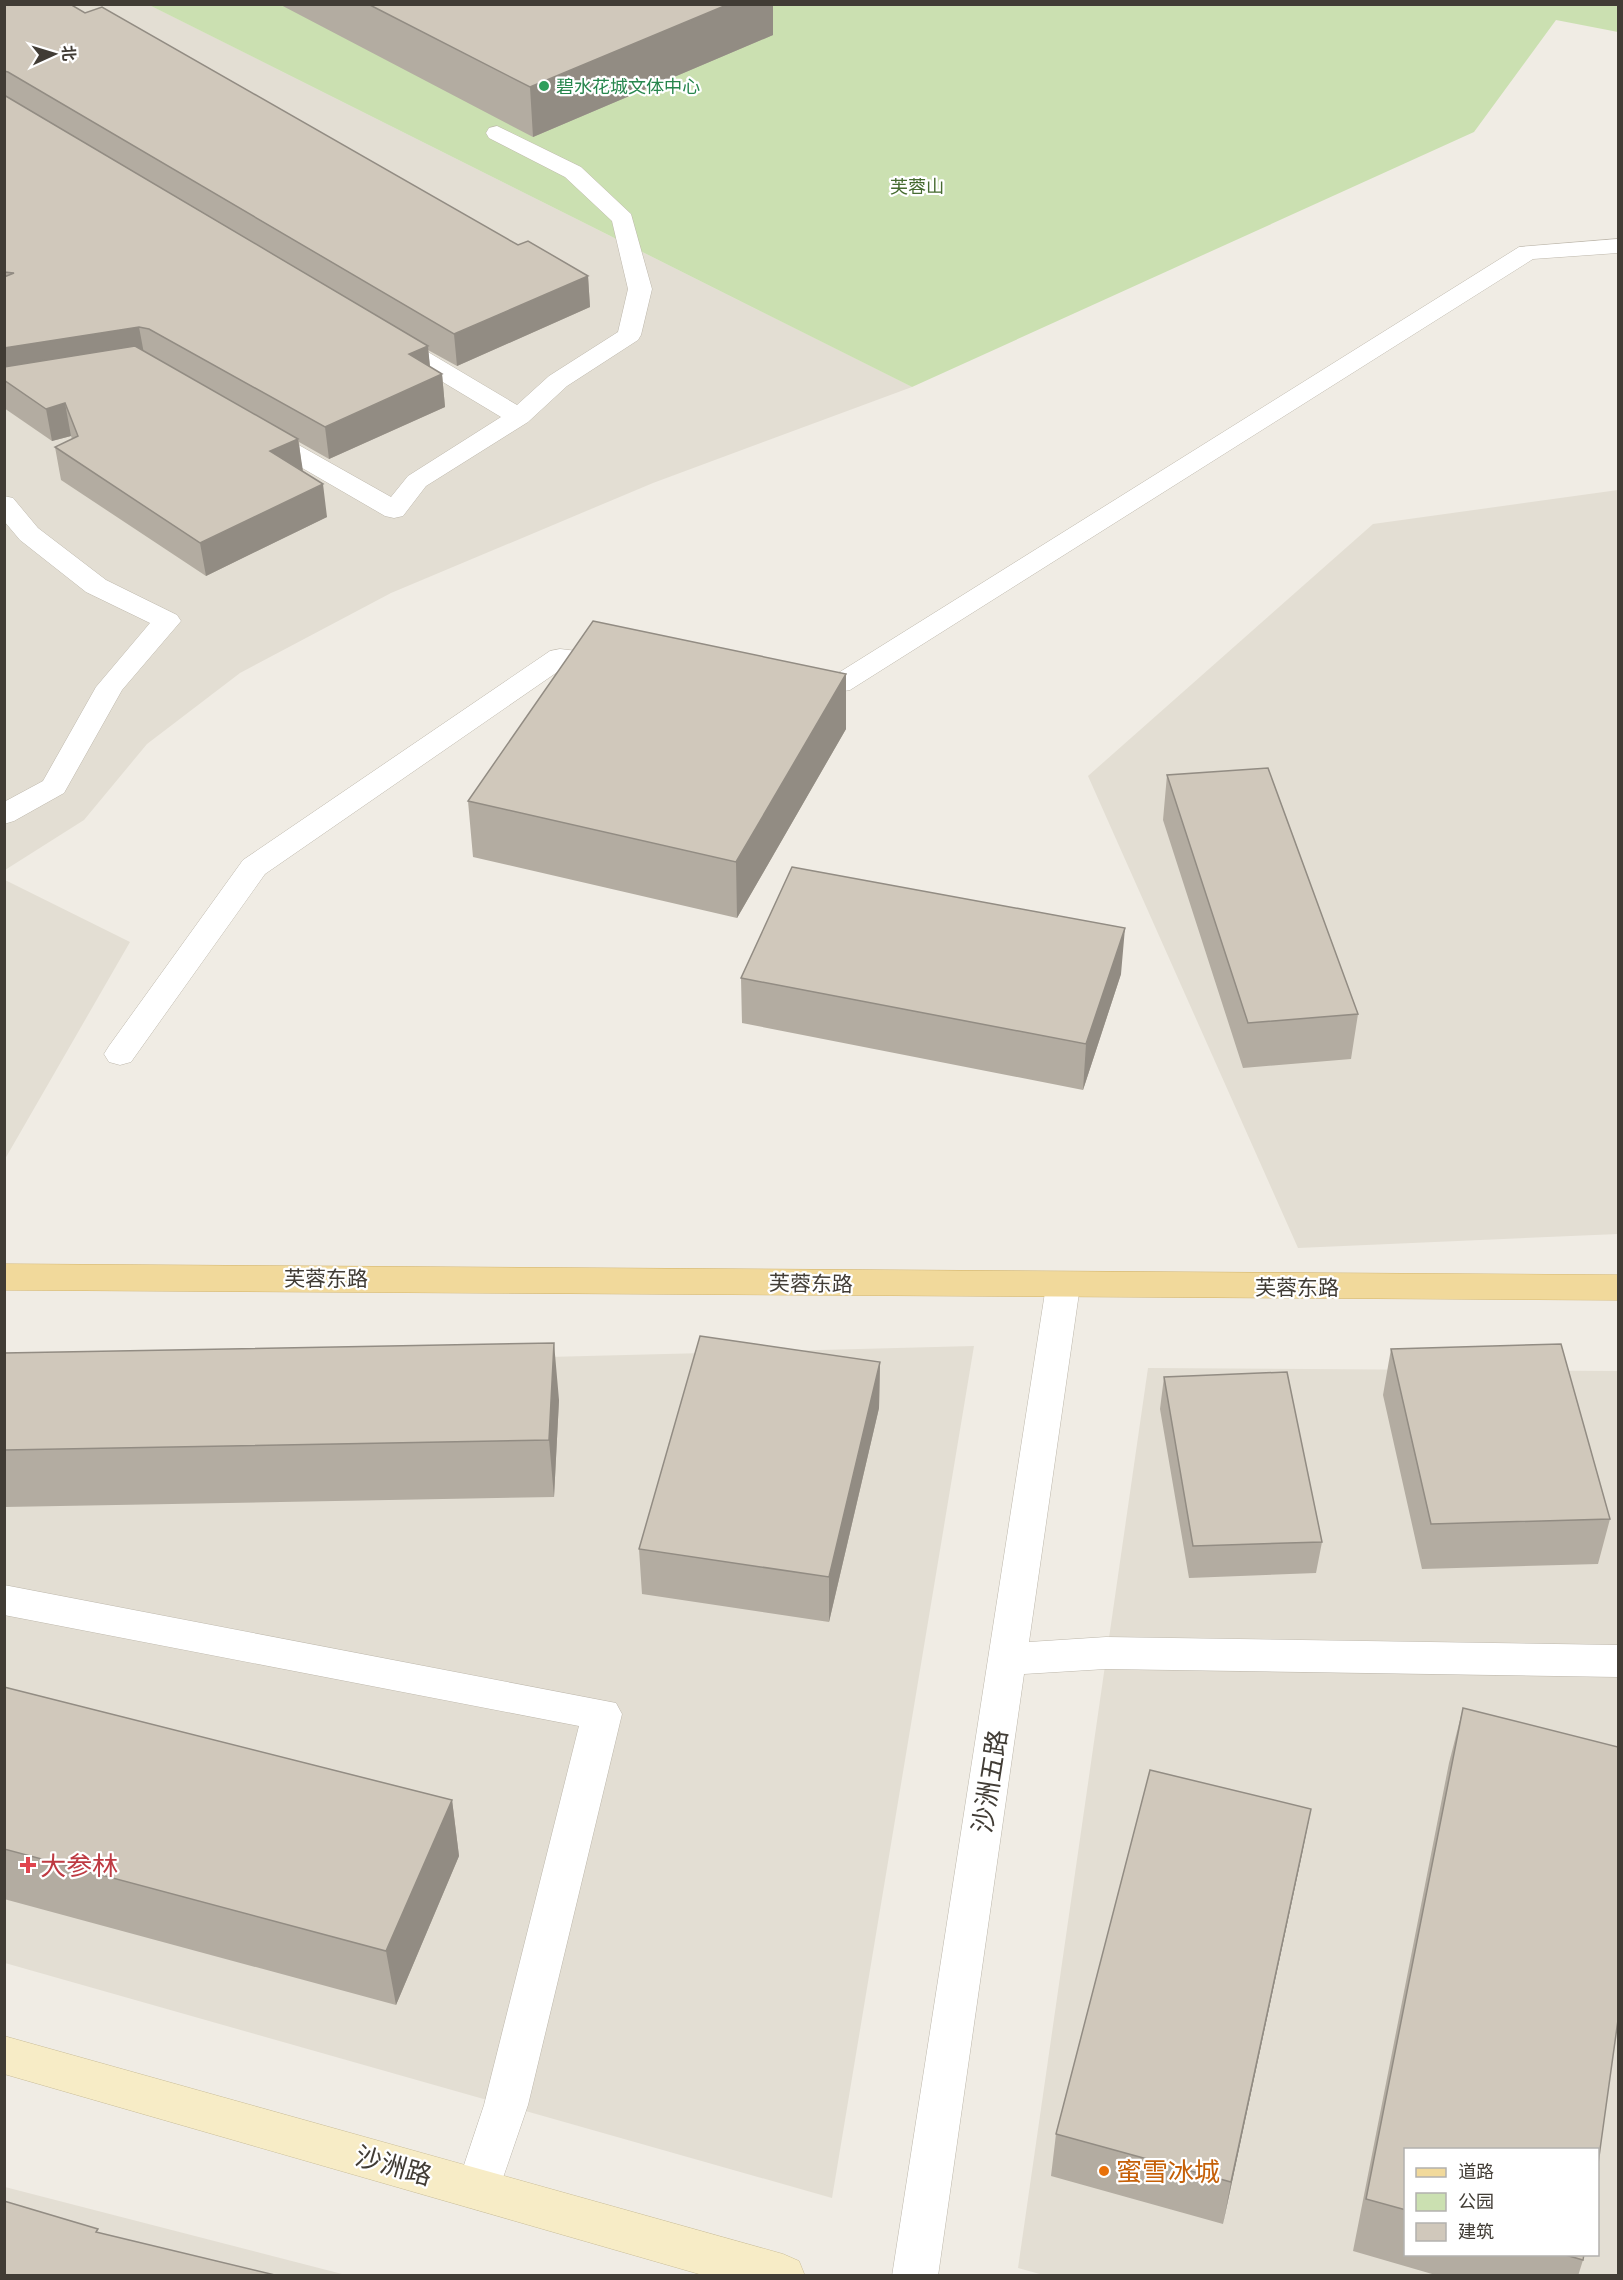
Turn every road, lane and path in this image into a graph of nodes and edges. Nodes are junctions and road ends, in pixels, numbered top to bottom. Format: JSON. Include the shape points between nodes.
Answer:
{"nodes":[{"id":1,"x":497,"y":133,"type":"dead end"},
{"id":2,"x":1618,"y":246,"type":"edge"},
{"id":3,"x":375,"y":331,"type":"edge"},
{"id":4,"x":519,"y":417,"type":"junction"},
{"id":5,"x":238,"y":421,"type":"edge"},
{"id":6,"x":4,"y":504,"type":"edge"},
{"id":7,"x":17,"y":536,"type":"edge"},
{"id":8,"x":642,"y":665,"type":"edge"},
{"id":9,"x":782,"y":679,"type":"edge"},
{"id":10,"x":4,"y":815,"type":"edge"},
{"id":11,"x":120,"y":1054,"type":"dead end"},
{"id":12,"x":4,"y":1277,"type":"edge"},
{"id":13,"x":1064,"y":1286,"type":"junction"},
{"id":14,"x":1618,"y":1288,"type":"edge"},
{"id":15,"x":4,"y":1600,"type":"edge"},
{"id":16,"x":1007,"y":1659,"type":"junction"},
{"id":17,"x":1618,"y":1661,"type":"edge"},
{"id":18,"x":4,"y":2055,"type":"edge"},
{"id":19,"x":478,"y":2189,"type":"junction"},
{"id":20,"x":783,"y":2276,"type":"edge"},
{"id":21,"x":915,"y":2276,"type":"edge"}],
"edges":[{"from":1,"to":4,"type":"street","via":[[573,172],[623,219],[640,289],[629,335],[558,381]]},
{"from":2,"to":9,"type":"street","via":[[1527,252],[840,684]]},
{"from":3,"to":4,"type":"street"},
{"from":4,"to":5,"type":"street","via":[[417,481],[394,510]]},
{"from":6,"to":7,"type":"street"},
{"from":7,"to":10,"type":"street","via":[[96,586],[168,621],[110,687],[54,787]]},
{"from":8,"to":11,"type":"street","via":[[560,657],[254,867]]},
{"from":12,"to":13,"type":"main road","name":"芙蓉东路"},
{"from":13,"to":14,"type":"main road","name":"芙蓉东路"},
{"from":13,"to":16,"type":"street","name":"沙洲五路"},
{"from":15,"to":19,"type":"street","via":[[602,1714],[506,2105]]},
{"from":16,"to":17,"type":"street","via":[[1106,1653]]},
{"from":16,"to":21,"type":"street","name":"沙洲五路"},
{"from":18,"to":19,"type":"main road","name":"沙洲路"},
{"from":19,"to":20,"type":"main road","name":"沙洲路"}]}
